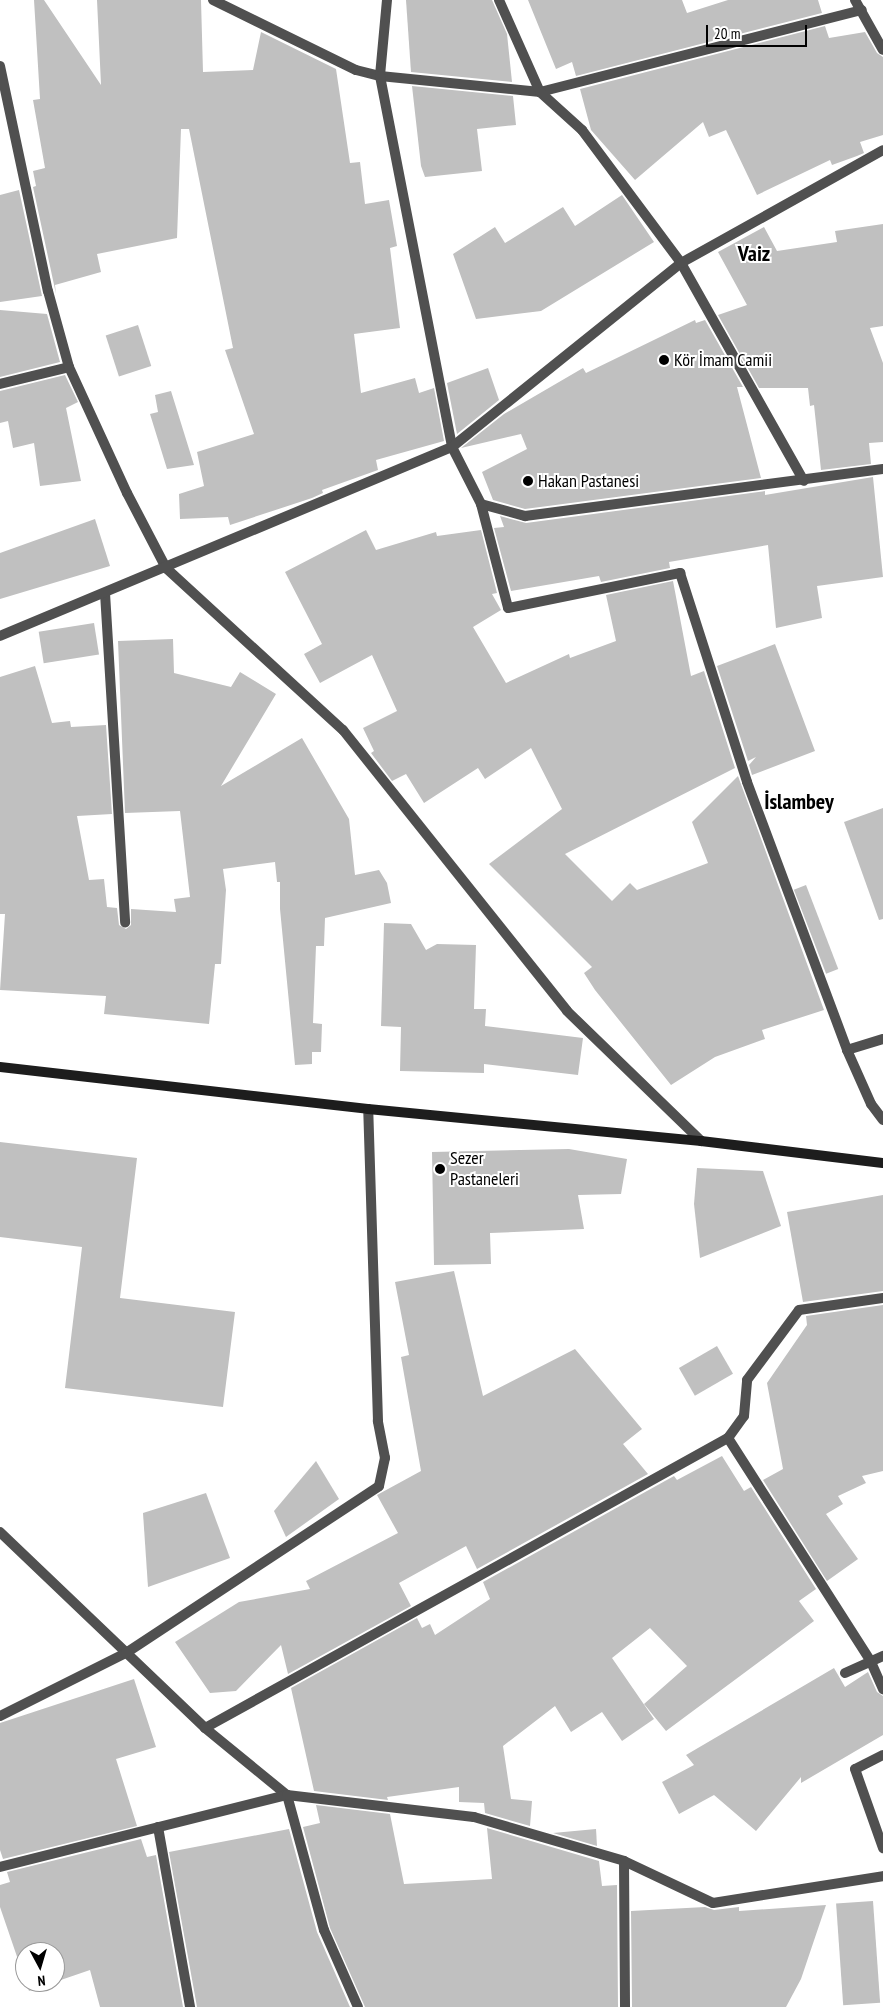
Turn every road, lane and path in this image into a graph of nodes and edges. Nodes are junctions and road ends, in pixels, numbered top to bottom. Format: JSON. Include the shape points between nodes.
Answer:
{"nodes":[{"id":1,"x":213,"y":0,"type":"edge"},
{"id":2,"x":387,"y":0,"type":"edge"},
{"id":3,"x":499,"y":0,"type":"edge"},
{"id":4,"x":855,"y":0,"type":"edge"},
{"id":5,"x":862,"y":10,"type":"junction"},
{"id":6,"x":883,"y":50,"type":"edge"},
{"id":7,"x":0,"y":66,"type":"edge"},
{"id":8,"x":380,"y":76,"type":"junction"},
{"id":9,"x":540,"y":92,"type":"junction"},
{"id":10,"x":883,"y":150,"type":"edge"},
{"id":11,"x":681,"y":263,"type":"junction"},
{"id":12,"x":69,"y":367,"type":"junction"},
{"id":13,"x":0,"y":384,"type":"edge"},
{"id":14,"x":452,"y":447,"type":"junction"},
{"id":15,"x":883,"y":469,"type":"edge"},
{"id":16,"x":804,"y":481,"type":"junction"},
{"id":17,"x":481,"y":504,"type":"junction"},
{"id":18,"x":166,"y":568,"type":"junction"},
{"id":19,"x":105,"y":593,"type":"junction"},
{"id":20,"x":0,"y":636,"type":"edge"},
{"id":21,"x":125,"y":922,"type":"dead end"},
{"id":22,"x":883,"y":1039,"type":"edge"},
{"id":23,"x":847,"y":1050,"type":"junction"},
{"id":24,"x":0,"y":1067,"type":"edge"},
{"id":25,"x":368,"y":1109,"type":"junction"},
{"id":26,"x":883,"y":1120,"type":"edge"},
{"id":27,"x":701,"y":1141,"type":"junction"},
{"id":28,"x":883,"y":1163,"type":"edge"},
{"id":29,"x":883,"y":1298,"type":"edge"},
{"id":30,"x":728,"y":1438,"type":"junction"},
{"id":31,"x":0,"y":1532,"type":"edge"},
{"id":32,"x":126,"y":1653,"type":"junction"},
{"id":33,"x":883,"y":1656,"type":"edge"},
{"id":34,"x":871,"y":1662,"type":"junction"},
{"id":35,"x":844,"y":1673,"type":"dead end"},
{"id":36,"x":883,"y":1688,"type":"edge"},
{"id":37,"x":0,"y":1716,"type":"edge"},
{"id":38,"x":205,"y":1728,"type":"junction"},
{"id":39,"x":883,"y":1755,"type":"edge"},
{"id":40,"x":287,"y":1795,"type":"junction"},
{"id":41,"x":158,"y":1827,"type":"junction"},
{"id":42,"x":883,"y":1848,"type":"edge"},
{"id":43,"x":624,"y":1861,"type":"junction"},
{"id":44,"x":0,"y":1867,"type":"edge"},
{"id":45,"x":883,"y":1876,"type":"edge"},
{"id":46,"x":190,"y":2007,"type":"edge"},
{"id":47,"x":358,"y":2007,"type":"edge"},
{"id":48,"x":625,"y":2007,"type":"edge"}],
"edges":[{"from":1,"to":8,"type":"street","via":[[356,70]]},
{"from":2,"to":8,"type":"street"},
{"from":3,"to":9,"type":"street"},
{"from":4,"to":5,"type":"street"},
{"from":5,"to":6,"type":"street"},
{"from":5,"to":9,"type":"street"},
{"from":7,"to":12,"type":"street","via":[[48,291]]},
{"from":8,"to":9,"type":"street"},
{"from":8,"to":14,"type":"street"},
{"from":9,"to":11,"type":"street","via":[[582,130]]},
{"from":10,"to":11,"type":"street"},
{"from":11,"to":14,"type":"street"},
{"from":11,"to":16,"type":"street"},
{"from":12,"to":13,"type":"street"},
{"from":12,"to":18,"type":"street","via":[[127,493]]},
{"from":14,"to":17,"type":"street"},
{"from":14,"to":18,"type":"street"},
{"from":15,"to":16,"type":"street"},
{"from":16,"to":17,"type":"street","via":[[525,516]]},
{"from":17,"to":23,"type":"street","via":[[508,608],[680,573],[747,782]]},
{"from":18,"to":19,"type":"street"},
{"from":18,"to":27,"type":"street","via":[[343,730],[567,1011]]},
{"from":19,"to":20,"type":"street"},
{"from":19,"to":21,"type":"street"},
{"from":22,"to":23,"type":"street"},
{"from":23,"to":26,"type":"street","via":[[871,1104]]},
{"from":24,"to":25,"type":"main road"},
{"from":25,"to":27,"type":"main road"},
{"from":25,"to":32,"type":"street","via":[[378,1421],[385,1458],[379,1486]]},
{"from":27,"to":28,"type":"main road"},
{"from":29,"to":30,"type":"street","via":[[799,1310],[747,1380],[744,1416]]},
{"from":30,"to":34,"type":"street"},
{"from":30,"to":38,"type":"street"},
{"from":31,"to":32,"type":"street"},
{"from":32,"to":37,"type":"street"},
{"from":32,"to":38,"type":"street"},
{"from":33,"to":34,"type":"street"},
{"from":34,"to":35,"type":"street"},
{"from":34,"to":36,"type":"street"},
{"from":38,"to":40,"type":"street"},
{"from":39,"to":42,"type":"street","via":[[855,1769]]},
{"from":40,"to":41,"type":"street"},
{"from":40,"to":43,"type":"street","via":[[474,1817]]},
{"from":40,"to":47,"type":"street","via":[[324,1930]]},
{"from":41,"to":44,"type":"street"},
{"from":41,"to":46,"type":"street"},
{"from":43,"to":45,"type":"street","via":[[713,1904]]},
{"from":43,"to":48,"type":"street"}]}
